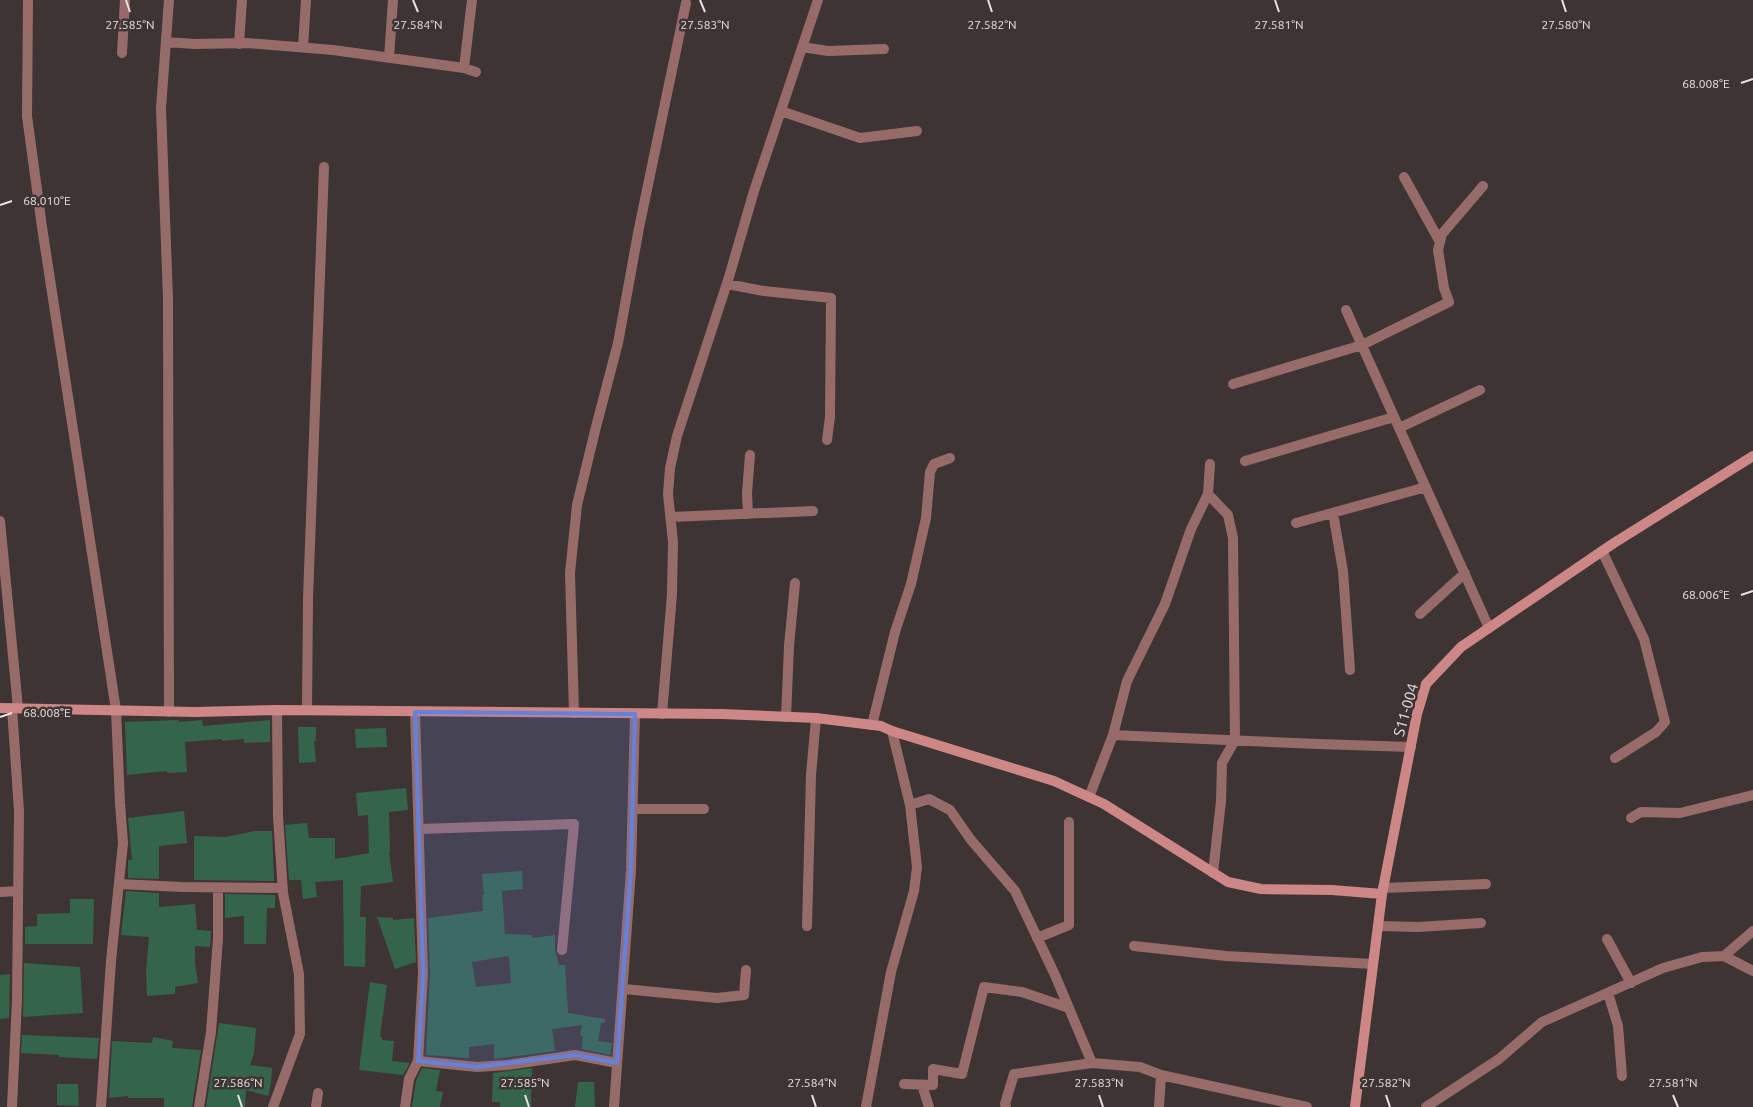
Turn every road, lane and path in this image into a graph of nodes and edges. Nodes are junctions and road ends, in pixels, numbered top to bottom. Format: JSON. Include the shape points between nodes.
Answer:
{"nodes":[{"id":1,"x":28,"y":0,"type":"edge"},
{"id":2,"x":125,"y":0,"type":"edge"},
{"id":3,"x":169,"y":0,"type":"edge"},
{"id":4,"x":242,"y":0,"type":"edge"},
{"id":5,"x":306,"y":0,"type":"edge"},
{"id":6,"x":393,"y":0,"type":"edge"},
{"id":7,"x":472,"y":0,"type":"edge"},
{"id":8,"x":818,"y":0,"type":"edge"},
{"id":9,"x":686,"y":2,"type":"dead end"},
{"id":10,"x":166,"y":42,"type":"junction"},
{"id":11,"x":239,"y":44,"type":"junction"},
{"id":12,"x":303,"y":47,"type":"junction"},
{"id":13,"x":802,"y":48,"type":"junction"},
{"id":14,"x":884,"y":49,"type":"dead end"},
{"id":15,"x":122,"y":53,"type":"dead end"},
{"id":16,"x":389,"y":58,"type":"junction"},
{"id":17,"x":464,"y":68,"type":"junction"},
{"id":18,"x":476,"y":72,"type":"dead end"},
{"id":19,"x":781,"y":111,"type":"junction"},
{"id":20,"x":917,"y":131,"type":"dead end"},
{"id":21,"x":324,"y":167,"type":"dead end"},
{"id":22,"x":1404,"y":177,"type":"dead end"},
{"id":23,"x":1483,"y":186,"type":"dead end"},
{"id":24,"x":1440,"y":242,"type":"junction"},
{"id":25,"x":727,"y":284,"type":"junction"},
{"id":26,"x":1346,"y":310,"type":"dead end"},
{"id":27,"x":1362,"y":345,"type":"junction"},
{"id":28,"x":1233,"y":384,"type":"dead end"},
{"id":29,"x":1480,"y":390,"type":"dead end"},
{"id":30,"x":1394,"y":417,"type":"junction"},
{"id":31,"x":1399,"y":428,"type":"junction"},
{"id":32,"x":826,"y":440,"type":"dead end"},
{"id":33,"x":750,"y":455,"type":"dead end"},
{"id":34,"x":1753,"y":456,"type":"edge"},
{"id":35,"x":950,"y":458,"type":"dead end"},
{"id":36,"x":1245,"y":461,"type":"dead end"},
{"id":37,"x":1210,"y":464,"type":"dead end"},
{"id":38,"x":1426,"y":487,"type":"junction"},
{"id":39,"x":1208,"y":494,"type":"junction"},
{"id":40,"x":813,"y":511,"type":"dead end"},
{"id":41,"x":1333,"y":513,"type":"junction"},
{"id":42,"x":748,"y":514,"type":"junction"},
{"id":43,"x":671,"y":517,"type":"junction"},
{"id":44,"x":0,"y":520,"type":"edge"},
{"id":45,"x":1296,"y":523,"type":"dead end"},
{"id":46,"x":1602,"y":551,"type":"junction"},
{"id":47,"x":1465,"y":573,"type":"junction"},
{"id":48,"x":795,"y":583,"type":"dead end"},
{"id":49,"x":1420,"y":614,"type":"dead end"},
{"id":50,"x":1489,"y":628,"type":"junction"},
{"id":51,"x":1350,"y":670,"type":"dead end"},
{"id":52,"x":0,"y":708,"type":"edge"},
{"id":53,"x":15,"y":708,"type":"junction"},
{"id":54,"x":116,"y":710,"type":"junction"},
{"id":55,"x":277,"y":710,"type":"junction"},
{"id":56,"x":307,"y":710,"type":"junction"},
{"id":57,"x":170,"y":712,"type":"junction"},
{"id":58,"x":415,"y":712,"type":"junction"},
{"id":59,"x":574,"y":713,"type":"junction"},
{"id":60,"x":635,"y":714,"type":"junction"},
{"id":61,"x":662,"y":714,"type":"junction"},
{"id":62,"x":786,"y":717,"type":"junction"},
{"id":63,"x":816,"y":718,"type":"junction"},
{"id":64,"x":872,"y":725,"type":"junction"},
{"id":65,"x":892,"y":731,"type":"junction"},
{"id":66,"x":1113,"y":735,"type":"junction"},
{"id":67,"x":1236,"y":740,"type":"junction"},
{"id":68,"x":1411,"y":747,"type":"junction"},
{"id":69,"x":1615,"y":758,"type":"dead end"},
{"id":70,"x":1753,"y":795,"type":"edge"},
{"id":71,"x":1089,"y":797,"type":"junction"},
{"id":72,"x":910,"y":805,"type":"junction"},
{"id":73,"x":633,"y":809,"type":"junction"},
{"id":74,"x":704,"y":809,"type":"dead end"},
{"id":75,"x":1631,"y":818,"type":"dead end"},
{"id":76,"x":1069,"y":822,"type":"dead end"},
{"id":77,"x":419,"y":829,"type":"junction"},
{"id":78,"x":1213,"y":873,"type":"junction"},
{"id":79,"x":119,"y":884,"type":"junction"},
{"id":80,"x":1486,"y":884,"type":"dead end"},
{"id":81,"x":218,"y":888,"type":"junction"},
{"id":82,"x":283,"y":888,"type":"junction"},
{"id":83,"x":18,"y":891,"type":"junction"},
{"id":84,"x":1382,"y":891,"type":"junction"},
{"id":85,"x":0,"y":892,"type":"edge"},
{"id":86,"x":1481,"y":923,"type":"dead end"},
{"id":87,"x":807,"y":926,"type":"dead end"},
{"id":88,"x":1378,"y":926,"type":"junction"},
{"id":89,"x":1753,"y":931,"type":"edge"},
{"id":90,"x":1037,"y":938,"type":"junction"},
{"id":91,"x":1607,"y":939,"type":"dead end"},
{"id":92,"x":1134,"y":946,"type":"dead end"},
{"id":93,"x":562,"y":950,"type":"dead end"},
{"id":94,"x":1724,"y":956,"type":"junction"},
{"id":95,"x":1374,"y":964,"type":"junction"},
{"id":96,"x":746,"y":970,"type":"dead end"},
{"id":97,"x":1753,"y":971,"type":"edge"},
{"id":98,"x":1631,"y":983,"type":"junction"},
{"id":99,"x":624,"y":989,"type":"junction"},
{"id":100,"x":1608,"y":994,"type":"junction"},
{"id":101,"x":1069,"y":1008,"type":"junction"},
{"id":102,"x":418,"y":1061,"type":"junction"},
{"id":103,"x":1092,"y":1062,"type":"junction"},
{"id":104,"x":617,"y":1063,"type":"junction"},
{"id":105,"x":1161,"y":1075,"type":"junction"},
{"id":106,"x":1622,"y":1076,"type":"dead end"},
{"id":107,"x":904,"y":1084,"type":"dead end"},
{"id":108,"x":922,"y":1085,"type":"junction"},
{"id":109,"x":318,"y":1092,"type":"dead end"},
{"id":110,"x":1440,"y":1103,"type":"edge"},
{"id":111,"x":12,"y":1107,"type":"edge"},
{"id":112,"x":101,"y":1107,"type":"edge"},
{"id":113,"x":199,"y":1107,"type":"edge"},
{"id":114,"x":273,"y":1107,"type":"edge"},
{"id":115,"x":316,"y":1107,"type":"edge"},
{"id":116,"x":405,"y":1107,"type":"edge"},
{"id":117,"x":614,"y":1107,"type":"edge"},
{"id":118,"x":866,"y":1107,"type":"edge"},
{"id":119,"x":929,"y":1107,"type":"edge"},
{"id":120,"x":1006,"y":1107,"type":"edge"},
{"id":121,"x":1159,"y":1107,"type":"edge"},
{"id":122,"x":1307,"y":1107,"type":"edge"},
{"id":123,"x":1354,"y":1107,"type":"edge"},
{"id":124,"x":1426,"y":1107,"type":"edge"}],
"edges":[{"from":1,"to":54,"type":"street","via":[[27,116]]},
{"from":2,"to":15,"type":"street"},
{"from":3,"to":10,"type":"street"},
{"from":4,"to":11,"type":"street"},
{"from":5,"to":12,"type":"street"},
{"from":6,"to":16,"type":"street"},
{"from":7,"to":17,"type":"street"},
{"from":8,"to":13,"type":"street"},
{"from":9,"to":59,"type":"street","via":[[618,343],[578,506],[570,573]]},
{"from":10,"to":11,"type":"street"},
{"from":10,"to":57,"type":"street","via":[[161,108],[168,299]]},
{"from":11,"to":12,"type":"street"},
{"from":12,"to":16,"type":"street"},
{"from":13,"to":14,"type":"street","via":[[828,51]]},
{"from":13,"to":19,"type":"street"},
{"from":16,"to":17,"type":"street"},
{"from":17,"to":18,"type":"street"},
{"from":19,"to":20,"type":"street","via":[[860,138]]},
{"from":19,"to":25,"type":"street"},
{"from":21,"to":56,"type":"street","via":[[308,588]]},
{"from":22,"to":24,"type":"street"},
{"from":23,"to":24,"type":"street","via":[[1442,234]]},
{"from":24,"to":27,"type":"street","via":[[1438,250],[1449,302]]},
{"from":25,"to":32,"type":"street","via":[[831,298],[830,417]]},
{"from":25,"to":43,"type":"street","via":[[677,436],[668,494]]},
{"from":26,"to":27,"type":"street"},
{"from":27,"to":28,"type":"street"},
{"from":27,"to":30,"type":"street"},
{"from":29,"to":31,"type":"street"},
{"from":30,"to":31,"type":"street"},
{"from":30,"to":36,"type":"street"},
{"from":31,"to":38,"type":"street"},
{"from":33,"to":42,"type":"street"},
{"from":34,"to":46,"type":"street","name":"S11-004"},
{"from":35,"to":64,"type":"street","via":[[934,464],[930,472],[926,518],[911,584],[895,632]]},
{"from":37,"to":39,"type":"street"},
{"from":38,"to":41,"type":"street"},
{"from":38,"to":47,"type":"street"},
{"from":39,"to":66,"type":"street","via":[[1191,530],[1165,604],[1127,681]]},
{"from":39,"to":67,"type":"street","via":[[1228,515],[1233,538]]},
{"from":40,"to":42,"type":"street"},
{"from":41,"to":45,"type":"street"},
{"from":41,"to":51,"type":"street","via":[[1343,571]]},
{"from":42,"to":43,"type":"street"},
{"from":43,"to":61,"type":"street","via":[[672,594]]},
{"from":44,"to":53,"type":"street"},
{"from":46,"to":50,"type":"street","name":"S11-004"},
{"from":46,"to":69,"type":"street","via":[[1644,639],[1665,722],[1656,732]]},
{"from":47,"to":49,"type":"street"},
{"from":47,"to":50,"type":"street"},
{"from":48,"to":62,"type":"street"},
{"from":50,"to":68,"type":"street","name":"S11-004","via":[[1462,646],[1426,684]]},
{"from":52,"to":53,"type":"street"},
{"from":53,"to":54,"type":"street"},
{"from":53,"to":83,"type":"street"},
{"from":54,"to":57,"type":"street"},
{"from":54,"to":79,"type":"street","via":[[123,843]]},
{"from":55,"to":56,"type":"street"},
{"from":55,"to":57,"type":"street"},
{"from":55,"to":82,"type":"street","via":[[278,816]]},
{"from":56,"to":58,"type":"street"},
{"from":58,"to":59,"type":"street"},
{"from":58,"to":77,"type":"street"},
{"from":59,"to":60,"type":"street"},
{"from":60,"to":61,"type":"street"},
{"from":60,"to":73,"type":"street"},
{"from":61,"to":62,"type":"street"},
{"from":62,"to":63,"type":"street"},
{"from":63,"to":64,"type":"street"},
{"from":63,"to":87,"type":"street","via":[[811,775]]},
{"from":64,"to":65,"type":"street"},
{"from":65,"to":71,"type":"street","via":[[1054,781]]},
{"from":65,"to":72,"type":"street"},
{"from":66,"to":67,"type":"street"},
{"from":66,"to":71,"type":"street"},
{"from":67,"to":68,"type":"street"},
{"from":67,"to":78,"type":"street","via":[[1222,763]]},
{"from":68,"to":84,"type":"street","name":"S11-004"},
{"from":70,"to":75,"type":"street","via":[[1680,813],[1641,812]]},
{"from":71,"to":78,"type":"street"},
{"from":72,"to":90,"type":"street","via":[[929,799],[950,810],[1015,891]]},
{"from":72,"to":118,"type":"street","via":[[916,867],[914,891],[891,972]]},
{"from":73,"to":74,"type":"street"},
{"from":73,"to":99,"type":"street"},
{"from":76,"to":90,"type":"street","via":[[1069,925]]},
{"from":77,"to":93,"type":"street","via":[[574,824]]},
{"from":77,"to":102,"type":"street","via":[[423,973]]},
{"from":78,"to":84,"type":"street","via":[[1228,882],[1261,889]]},
{"from":79,"to":81,"type":"street"},
{"from":79,"to":112,"type":"street"},
{"from":80,"to":84,"type":"street"},
{"from":81,"to":82,"type":"street"},
{"from":81,"to":113,"type":"street","via":[[218,939],[210,1032]]},
{"from":82,"to":114,"type":"street","via":[[299,974],[300,1034]]},
{"from":83,"to":85,"type":"street"},
{"from":83,"to":111,"type":"street"},
{"from":84,"to":88,"type":"street","name":"S11-004"},
{"from":86,"to":88,"type":"street"},
{"from":88,"to":95,"type":"street","name":"S11-004"},
{"from":89,"to":94,"type":"street"},
{"from":90,"to":101,"type":"street"},
{"from":91,"to":98,"type":"street"},
{"from":92,"to":95,"type":"street","via":[[1226,956]]},
{"from":94,"to":97,"type":"street"},
{"from":94,"to":98,"type":"street","via":[[1702,957],[1663,968]]},
{"from":95,"to":123,"type":"street","name":"S11-004"},
{"from":96,"to":99,"type":"street","via":[[744,995],[717,998]]},
{"from":98,"to":100,"type":"street"},
{"from":99,"to":104,"type":"street"},
{"from":100,"to":106,"type":"street","via":[[1618,1026]]},
{"from":100,"to":110,"type":"street","via":[[1542,1022]]},
{"from":101,"to":103,"type":"street"},
{"from":101,"to":108,"type":"street","via":[[1022,992],[984,987],[962,1074],[933,1069],[933,1085]]},
{"from":102,"to":104,"type":"street","via":[[477,1067],[575,1055]]},
{"from":102,"to":116,"type":"street","via":[[409,1079]]},
{"from":103,"to":105,"type":"street","via":[[1140,1067]]},
{"from":103,"to":120,"type":"street","via":[[1014,1074]]},
{"from":104,"to":117,"type":"street"},
{"from":105,"to":121,"type":"street"},
{"from":105,"to":122,"type":"street"},
{"from":107,"to":108,"type":"street"},
{"from":108,"to":119,"type":"street"},
{"from":109,"to":115,"type":"street"},
{"from":110,"to":124,"type":"street"}]}
